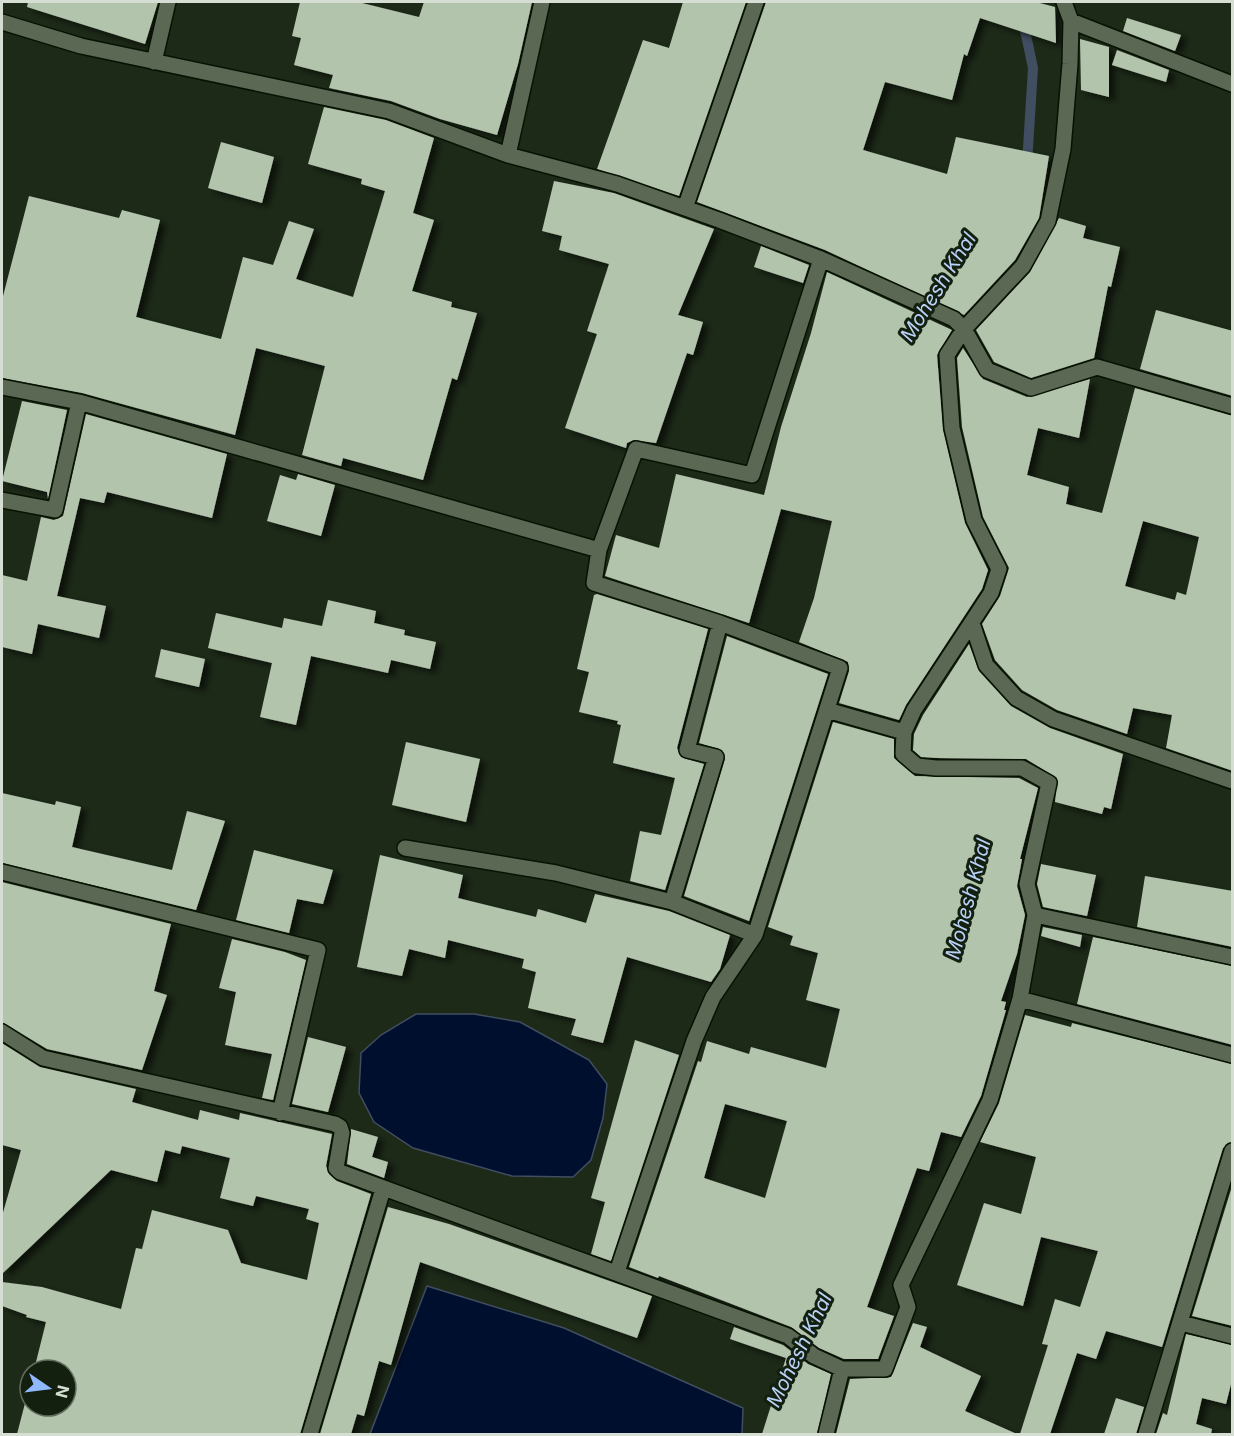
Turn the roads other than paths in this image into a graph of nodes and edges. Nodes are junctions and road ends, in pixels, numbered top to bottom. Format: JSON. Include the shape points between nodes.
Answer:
{"nodes":[{"id":1,"x":168,"y":2,"type":"edge"},
{"id":2,"x":543,"y":2,"type":"edge"},
{"id":3,"x":756,"y":2,"type":"edge"},
{"id":4,"x":1064,"y":2,"type":"edge"},
{"id":5,"x":1071,"y":21,"type":"junction"},
{"id":6,"x":2,"y":22,"type":"edge"},
{"id":7,"x":153,"y":62,"type":"junction"},
{"id":8,"x":1233,"y":84,"type":"edge"},
{"id":9,"x":508,"y":156,"type":"junction"},
{"id":10,"x":685,"y":207,"type":"junction"},
{"id":11,"x":821,"y":259,"type":"junction"},
{"id":12,"x":964,"y":329,"type":"junction"},
{"id":13,"x":2,"y":387,"type":"edge"},
{"id":14,"x":79,"y":402,"type":"junction"},
{"id":15,"x":1233,"y":406,"type":"edge"},
{"id":16,"x":2,"y":501,"type":"edge"},
{"id":17,"x":599,"y":550,"type":"junction"},
{"id":18,"x":720,"y":623,"type":"junction"},
{"id":19,"x":972,"y":623,"type":"junction"},
{"id":20,"x":827,"y":710,"type":"junction"},
{"id":21,"x":904,"y":732,"type":"junction"},
{"id":22,"x":1233,"y":781,"type":"edge"},
{"id":23,"x":405,"y":848,"type":"dead end"},
{"id":24,"x":2,"y":872,"type":"edge"},
{"id":25,"x":672,"y":902,"type":"junction"},
{"id":26,"x":1035,"y":915,"type":"junction"},
{"id":27,"x":754,"y":935,"type":"junction"},
{"id":28,"x":1233,"y":957,"type":"edge"},
{"id":29,"x":1020,"y":999,"type":"junction"},
{"id":30,"x":2,"y":1032,"type":"edge"},
{"id":31,"x":1233,"y":1055,"type":"edge"},
{"id":32,"x":280,"y":1113,"type":"junction"},
{"id":33,"x":1233,"y":1151,"type":"edge"},
{"id":34,"x":383,"y":1189,"type":"junction"},
{"id":35,"x":617,"y":1272,"type":"junction"},
{"id":36,"x":1181,"y":1323,"type":"junction"},
{"id":37,"x":1233,"y":1336,"type":"edge"},
{"id":38,"x":842,"y":1369,"type":"junction"},
{"id":39,"x":309,"y":1434,"type":"edge"},
{"id":40,"x":826,"y":1434,"type":"edge"},
{"id":41,"x":1146,"y":1434,"type":"edge"}],
"edges":[{"from":1,"to":7,"type":"street"},
{"from":2,"to":9,"type":"street"},
{"from":3,"to":10,"type":"street"},
{"from":4,"to":5,"type":"street"},
{"from":5,"to":8,"type":"street"},
{"from":5,"to":12,"type":"street","via":[[1063,149],[1048,221],[1023,266]]},
{"from":6,"to":7,"type":"street"},
{"from":7,"to":9,"type":"street","via":[[389,111]]},
{"from":9,"to":10,"type":"street","via":[[617,184]]},
{"from":10,"to":11,"type":"street"},
{"from":11,"to":12,"type":"street","via":[[954,319]]},
{"from":11,"to":17,"type":"street","via":[[752,475],[636,449]]},
{"from":12,"to":15,"type":"street","via":[[987,370],[1031,388],[1097,367]]},
{"from":12,"to":19,"type":"street","via":[[947,355],[952,428],[974,520],[999,569],[991,593]]},
{"from":13,"to":14,"type":"street"},
{"from":14,"to":16,"type":"street","via":[[55,510]]},
{"from":14,"to":17,"type":"street"},
{"from":17,"to":18,"type":"street","via":[[594,583]]},
{"from":18,"to":20,"type":"street","via":[[840,668]]},
{"from":18,"to":25,"type":"street","via":[[687,750],[716,758]]},
{"from":19,"to":21,"type":"street","via":[[914,710]]},
{"from":19,"to":22,"type":"street","via":[[986,665],[1016,698],[1053,719]]},
{"from":20,"to":21,"type":"street"},
{"from":20,"to":27,"type":"street"},
{"from":21,"to":26,"type":"street","via":[[903,754],[917,766],[1022,768],[1049,783],[1027,884]]},
{"from":23,"to":25,"type":"street","via":[[556,873]]},
{"from":24,"to":32,"type":"street","via":[[318,950]]},
{"from":25,"to":27,"type":"street"},
{"from":26,"to":28,"type":"street"},
{"from":26,"to":29,"type":"street"},
{"from":27,"to":35,"type":"street","via":[[713,997],[694,1041]]},
{"from":29,"to":31,"type":"street"},
{"from":29,"to":38,"type":"street","via":[[990,1100],[901,1285],[908,1307],[885,1369]]},
{"from":30,"to":32,"type":"street","via":[[43,1058]]},
{"from":32,"to":34,"type":"street","via":[[340,1127],[336,1168]]},
{"from":33,"to":36,"type":"street"},
{"from":34,"to":35,"type":"street"},
{"from":34,"to":39,"type":"street"},
{"from":35,"to":38,"type":"street","via":[[788,1336],[814,1356]]},
{"from":36,"to":37,"type":"street"},
{"from":36,"to":41,"type":"street"},
{"from":38,"to":40,"type":"street"}]}
